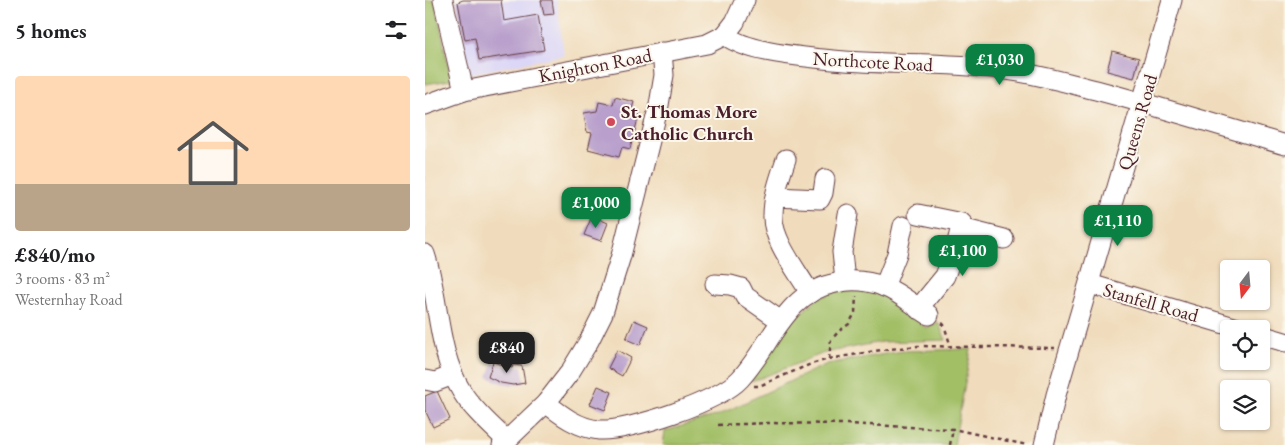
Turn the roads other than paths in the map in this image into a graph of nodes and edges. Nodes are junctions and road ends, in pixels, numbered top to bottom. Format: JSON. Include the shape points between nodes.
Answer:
{"nodes":[{"id":1,"x":443,"y":0,"type":"edge"},
{"id":2,"x":745,"y":0,"type":"edge"},
{"id":3,"x":1172,"y":0,"type":"edge"},
{"id":4,"x":725,"y":35,"type":"junction"},
{"id":5,"x":662,"y":52,"type":"junction"},
{"id":6,"x":464,"y":91,"type":"junction"},
{"id":7,"x":1142,"y":102,"type":"junction"},
{"id":8,"x":425,"y":105,"type":"edge"},
{"id":9,"x":1285,"y":144,"type":"edge"},
{"id":10,"x":786,"y":159,"type":"dead end"},
{"id":11,"x":825,"y":179,"type":"dead end"},
{"id":12,"x":777,"y":190,"type":"junction"},
{"id":13,"x":848,"y":214,"type":"dead end"},
{"id":14,"x":918,"y":214,"type":"dead end"},
{"id":15,"x":903,"y":226,"type":"dead end"},
{"id":16,"x":967,"y":228,"type":"junction"},
{"id":17,"x":1004,"y":239,"type":"dead end"},
{"id":18,"x":425,"y":254,"type":"edge"},
{"id":19,"x":850,"y":281,"type":"junction"},
{"id":20,"x":715,"y":284,"type":"dead end"},
{"id":21,"x":1090,"y":284,"type":"junction"},
{"id":22,"x":884,"y":287,"type":"junction"},
{"id":23,"x":809,"y":293,"type":"junction"},
{"id":24,"x":781,"y":321,"type":"junction"},
{"id":25,"x":1220,"y":323,"type":"edge"},
{"id":26,"x":1270,"y":338,"type":"edge"},
{"id":27,"x":1285,"y":342,"type":"edge"},
{"id":28,"x":453,"y":376,"type":"junction"},
{"id":29,"x":425,"y":380,"type":"edge"},
{"id":30,"x":546,"y":403,"type":"junction"},
{"id":31,"x":615,"y":437,"type":"edge"},
{"id":32,"x":504,"y":443,"type":"edge"},
{"id":33,"x":1043,"y":444,"type":"edge"}],
"edges":[{"from":1,"to":6,"type":"street"},
{"from":2,"to":4,"type":"street"},
{"from":3,"to":7,"type":"street","name":"Queens Road"},
{"from":4,"to":5,"type":"street","name":"Knighton Road","via":[[707,44]]},
{"from":4,"to":7,"type":"street","name":"Northcote Road","via":[[744,45],[793,56],[858,64],[958,64],[1009,70]]},
{"from":5,"to":6,"type":"street","name":"Knighton Road"},
{"from":5,"to":30,"type":"street","via":[[664,75],[659,105],[612,288],[589,341]]},
{"from":6,"to":8,"type":"street","name":"Knighton Road"},
{"from":7,"to":9,"type":"street","name":"Northcote Road"},
{"from":7,"to":21,"type":"street","name":"Queens Road"},
{"from":10,"to":12,"type":"street"},
{"from":11,"to":12,"type":"street","via":[[820,199]]},
{"from":12,"to":23,"type":"street","via":[[772,218],[775,232]]},
{"from":13,"to":19,"type":"street","via":[[842,252]]},
{"from":14,"to":16,"type":"street"},
{"from":15,"to":22,"type":"street","via":[[897,254]]},
{"from":16,"to":17,"type":"street"},
{"from":16,"to":22,"type":"street","via":[[924,312]]},
{"from":18,"to":28,"type":"street"},
{"from":19,"to":22,"type":"street"},
{"from":19,"to":23,"type":"street"},
{"from":20,"to":24,"type":"street","via":[[741,288],[745,296]]},
{"from":21,"to":25,"type":"street","name":"Stanfell Road"},
{"from":21,"to":33,"type":"street","name":"Queens Road"},
{"from":23,"to":24,"type":"street"},
{"from":24,"to":31,"type":"street","via":[[749,369],[720,394],[626,428]]},
{"from":26,"to":27,"type":"street"},
{"from":28,"to":29,"type":"street","via":[[435,382]]},
{"from":28,"to":32,"type":"street","via":[[471,405]]},
{"from":30,"to":31,"type":"street","via":[[563,417]]},
{"from":30,"to":32,"type":"street"}]}
